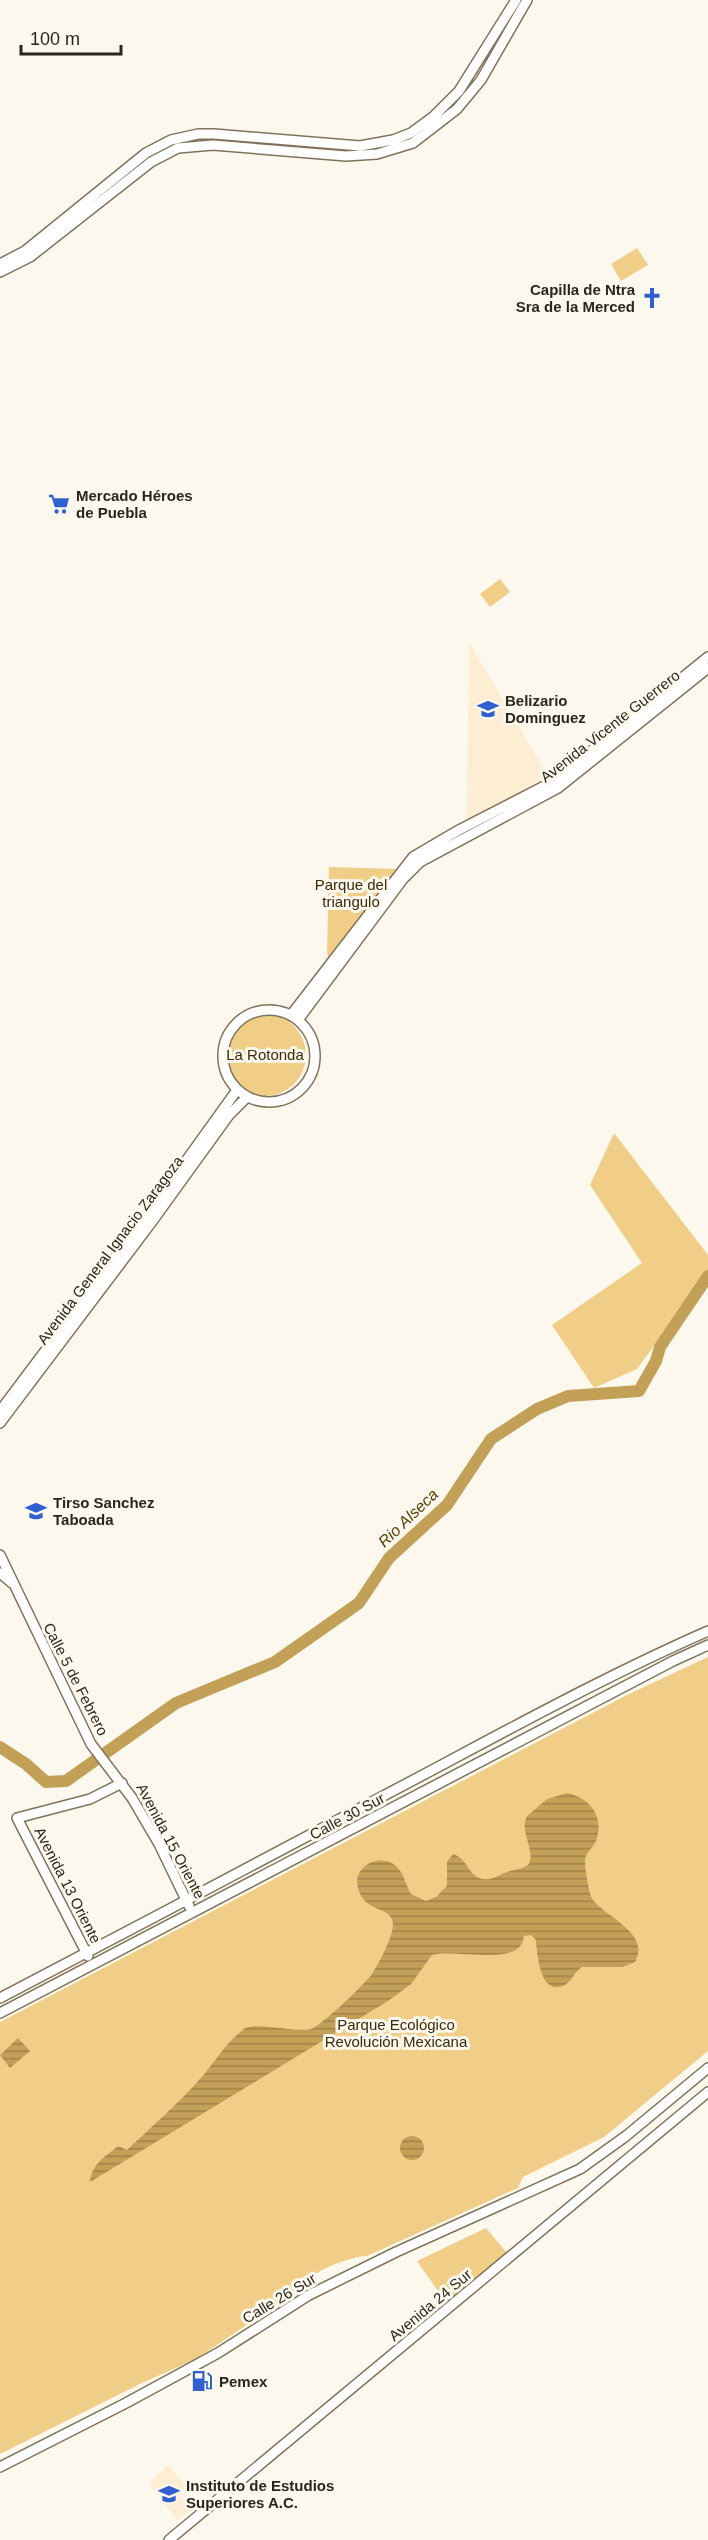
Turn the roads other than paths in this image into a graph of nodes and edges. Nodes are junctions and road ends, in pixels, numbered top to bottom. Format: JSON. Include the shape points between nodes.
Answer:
{"nodes":[{"id":1,"x":516,"y":0,"type":"edge"},
{"id":2,"x":527,"y":0,"type":"edge"},
{"id":3,"x":6,"y":264,"type":"edge"},
{"id":4,"x":0,"y":272,"type":"edge"},
{"id":5,"x":708,"y":657,"type":"edge"},
{"id":6,"x":708,"y":668,"type":"edge"},
{"id":7,"x":294,"y":1018,"type":"junction"},
{"id":8,"x":237,"y":1090,"type":"junction"},
{"id":9,"x":247,"y":1097,"type":"junction"},
{"id":10,"x":0,"y":1411,"type":"edge"},
{"id":11,"x":0,"y":1423,"type":"edge"},
{"id":12,"x":0,"y":1555,"type":"edge"},
{"id":13,"x":3,"y":1573,"type":"edge"},
{"id":14,"x":708,"y":1631,"type":"edge"},
{"id":15,"x":708,"y":1645,"type":"edge"},
{"id":16,"x":122,"y":1783,"type":"junction"},
{"id":17,"x":187,"y":1901,"type":"junction"},
{"id":18,"x":193,"y":1914,"type":"junction"},
{"id":19,"x":87,"y":1953,"type":"junction"},
{"id":20,"x":93,"y":1965,"type":"junction"},
{"id":21,"x":0,"y":1998,"type":"edge"},
{"id":22,"x":0,"y":2013,"type":"edge"},
{"id":23,"x":708,"y":2068,"type":"edge"},
{"id":24,"x":708,"y":2092,"type":"edge"},
{"id":25,"x":0,"y":2467,"type":"edge"},
{"id":26,"x":169,"y":2540,"type":"edge"}],
"edges":[{"from":1,"to":3,"type":"main road","via":[[459,91],[411,132],[360,146],[213,134],[171,140],[146,153]]},
{"from":2,"to":3,"type":"main road","via":[[481,80],[457,109],[413,143],[394,151],[360,156],[213,144],[178,148],[142,168],[30,257]]},
{"from":3,"to":4,"type":"main road"},
{"from":5,"to":7,"type":"main road","name":"Avenida Vicente Guerrero","via":[[554,781],[412,858]]},
{"from":6,"to":7,"type":"main road","name":"Avenida Vicente Guerrero","via":[[558,788],[420,862]]},
{"from":7,"to":8,"type":"main road","via":[[278,1011],[255,1012],[244,1017],[229,1033],[224,1043],[223,1065]]},
{"from":7,"to":9,"type":"main road","via":[[306,1029],[315,1052],[313,1070],[305,1086],[280,1101]]},
{"from":8,"to":9,"type":"main road"},
{"from":8,"to":10,"type":"main road","name":"Avenida General Ignacio Zaragoza"},
{"from":9,"to":11,"type":"main road","name":"Avenida General Ignacio Zaragoza","via":[[229,1115]]},
{"from":12,"to":13,"type":"main road","name":"Calle 5 de Febrero"},
{"from":13,"to":16,"type":"main road","name":"Calle 5 de Febrero","via":[[12,1583],[91,1744]]},
{"from":14,"to":17,"type":"main road","name":"Calle 30 Sur","via":[[477,1746]]},
{"from":15,"to":18,"type":"main road","name":"Calle 30 Sur"},
{"from":16,"to":17,"type":"main road","name":"Avenida 15 Oriente"},
{"from":16,"to":19,"type":"main road","name":"Avenida 13 Oriente","via":[[90,1799],[17,1818]]},
{"from":17,"to":18,"type":"main road","name":"Avenida 15 Oriente"},
{"from":17,"to":19,"type":"main road","name":"Calle 30 Sur"},
{"from":18,"to":20,"type":"main road","name":"Calle 30 Sur"},
{"from":19,"to":20,"type":"main road","name":"Avenida 13 Oriente"},
{"from":19,"to":21,"type":"main road","name":"Calle 30 Sur"},
{"from":20,"to":22,"type":"main road","name":"Calle 30 Sur"},
{"from":23,"to":25,"type":"main road","name":"Calle 26 Sur","via":[[580,2169],[319,2290],[182,2373]]},
{"from":24,"to":26,"type":"main road","name":"Avenida 24 Sur"}]}
